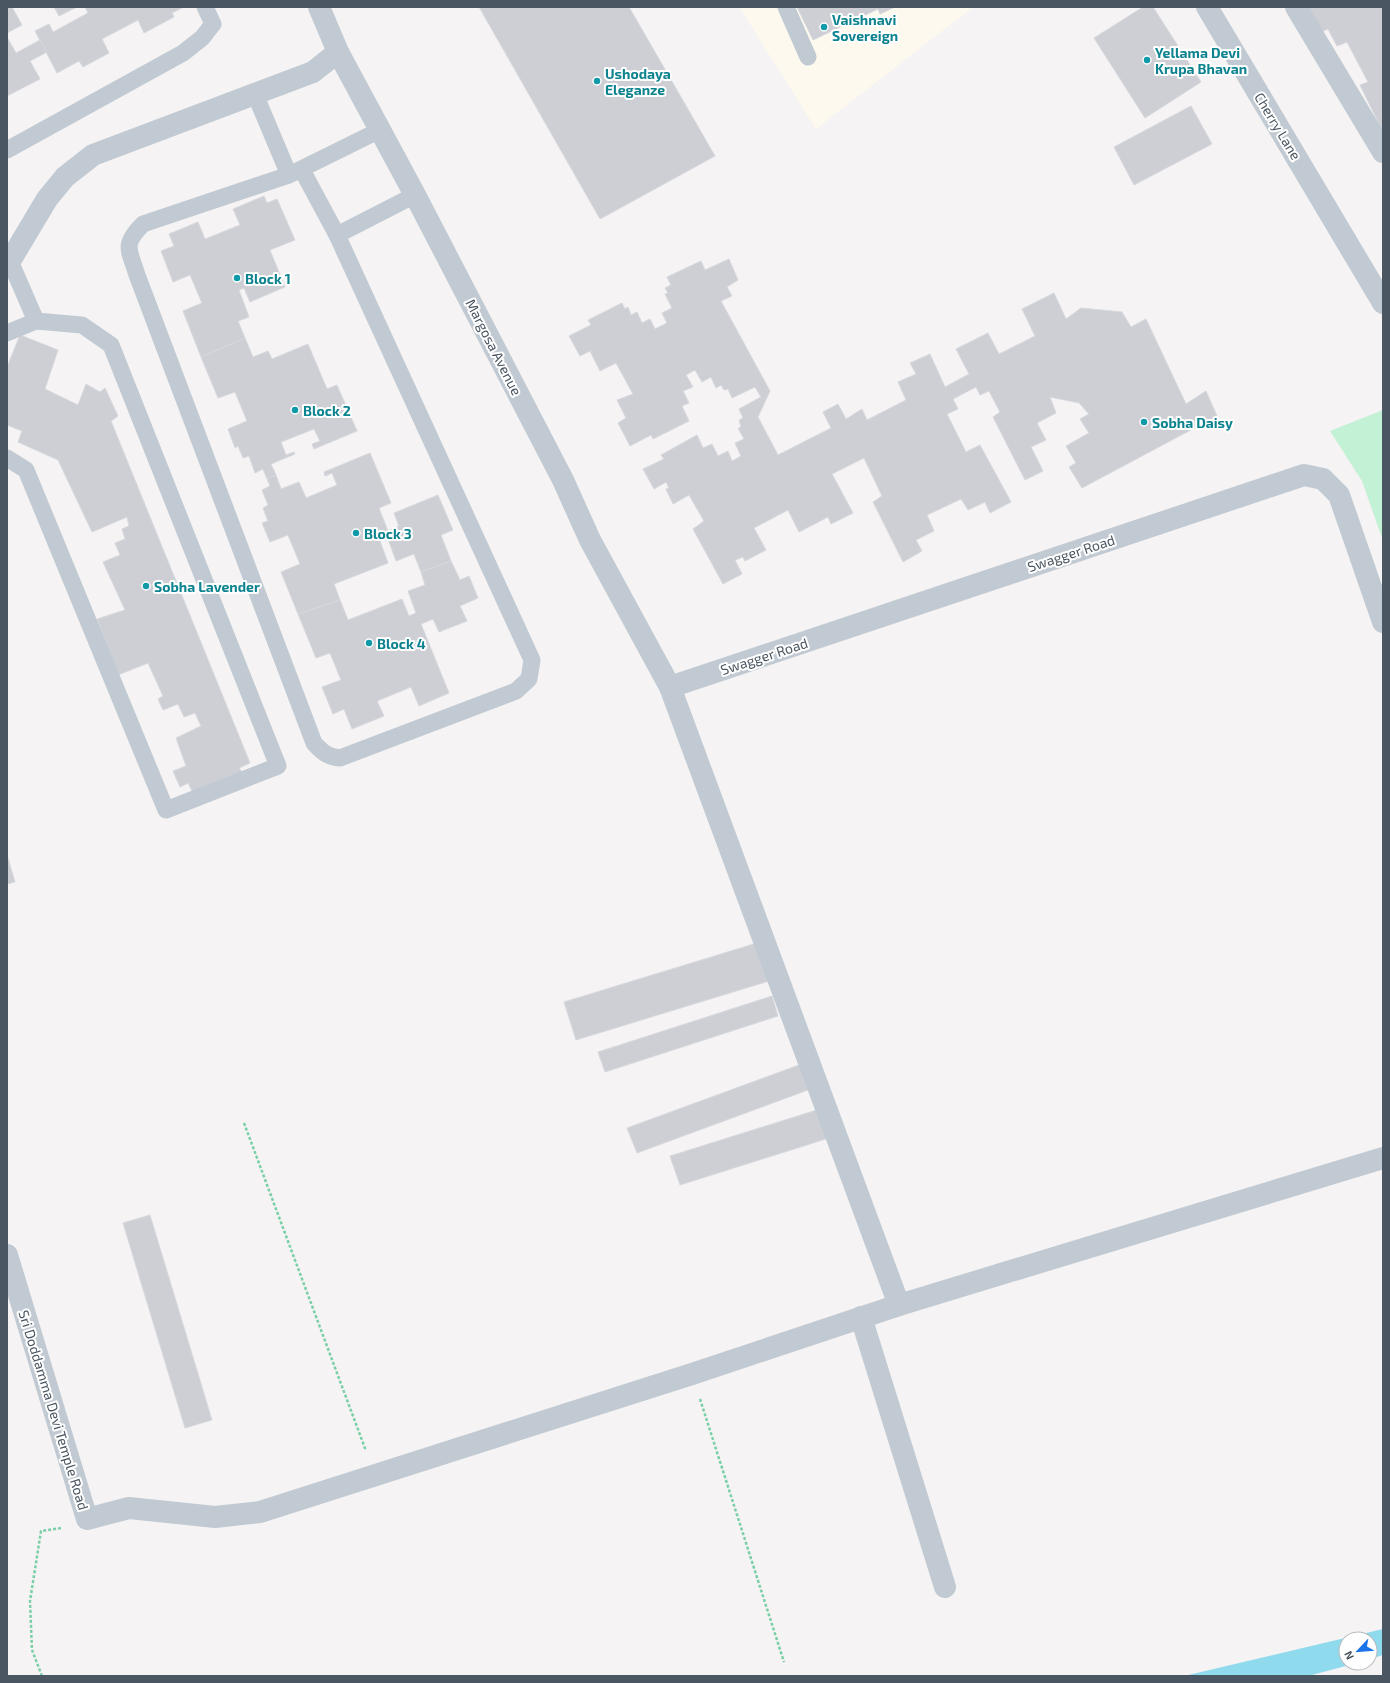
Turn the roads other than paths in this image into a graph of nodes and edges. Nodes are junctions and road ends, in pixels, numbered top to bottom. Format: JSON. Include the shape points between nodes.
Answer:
{"nodes":[{"id":1,"x":205,"y":7,"type":"edge"},
{"id":2,"x":319,"y":7,"type":"edge"},
{"id":3,"x":786,"y":7,"type":"edge"},
{"id":4,"x":1207,"y":7,"type":"edge"},
{"id":5,"x":1296,"y":7,"type":"edge"},
{"id":6,"x":338,"y":52,"type":"junction"},
{"id":7,"x":808,"y":57,"type":"dead end"},
{"id":8,"x":254,"y":94,"type":"junction"},
{"id":9,"x":380,"y":130,"type":"junction"},
{"id":10,"x":7,"y":150,"type":"edge"},
{"id":11,"x":1383,"y":152,"type":"edge"},
{"id":12,"x":296,"y":172,"type":"junction"},
{"id":13,"x":416,"y":195,"type":"junction"},
{"id":14,"x":337,"y":235,"type":"junction"},
{"id":15,"x":9,"y":262,"type":"edge"},
{"id":16,"x":1383,"y":303,"type":"edge"},
{"id":17,"x":36,"y":321,"type":"junction"},
{"id":18,"x":7,"y":333,"type":"edge"},
{"id":19,"x":7,"y":458,"type":"edge"},
{"id":20,"x":1383,"y":622,"type":"edge"},
{"id":21,"x":670,"y":687,"type":"junction"},
{"id":22,"x":1383,"y":1158,"type":"edge"},
{"id":23,"x":7,"y":1255,"type":"edge"},
{"id":24,"x":899,"y":1305,"type":"junction"},
{"id":25,"x":862,"y":1317,"type":"junction"},
{"id":26,"x":945,"y":1587,"type":"dead end"}],
"edges":[{"from":1,"to":10,"type":"lane","via":[[213,24],[202,38],[184,52]]},
{"from":2,"to":6,"type":"street","name":"Margosa Avenue"},
{"from":3,"to":7,"type":"lane"},
{"from":4,"to":16,"type":"street","name":"Cherry Lane"},
{"from":5,"to":11,"type":"street"},
{"from":6,"to":8,"type":"street","via":[[313,72]]},
{"from":6,"to":9,"type":"street","name":"Margosa Avenue"},
{"from":8,"to":12,"type":"lane"},
{"from":8,"to":15,"type":"street","via":[[94,155],[65,177],[47,199]]},
{"from":9,"to":12,"type":"lane"},
{"from":9,"to":13,"type":"street","name":"Margosa Avenue"},
{"from":12,"to":14,"type":"lane"},
{"from":12,"to":14,"type":"lane","via":[[143,224],[131,236],[129,249],[314,743],[330,757],[340,758],[516,691],[529,678],[532,660]]},
{"from":13,"to":14,"type":"lane"},
{"from":13,"to":21,"type":"street","name":"Margosa Avenue","via":[[563,480],[590,540]]},
{"from":15,"to":17,"type":"lane"},
{"from":17,"to":18,"type":"lane"},
{"from":17,"to":19,"type":"lane","via":[[82,325],[111,345],[278,766],[166,810],[26,470]]},
{"from":20,"to":21,"type":"street","name":"Swagger Road","via":[[1339,495],[1323,479],[1304,475]]},
{"from":21,"to":24,"type":"street","name":"Margosa Avenue"},
{"from":22,"to":24,"type":"street"},
{"from":23,"to":25,"type":"street","name":"Sri Doddamma Devi Temple Road","via":[[87,1519],[129,1508],[215,1517],[260,1512]]},
{"from":24,"to":25,"type":"street"},
{"from":25,"to":26,"type":"street"}]}
